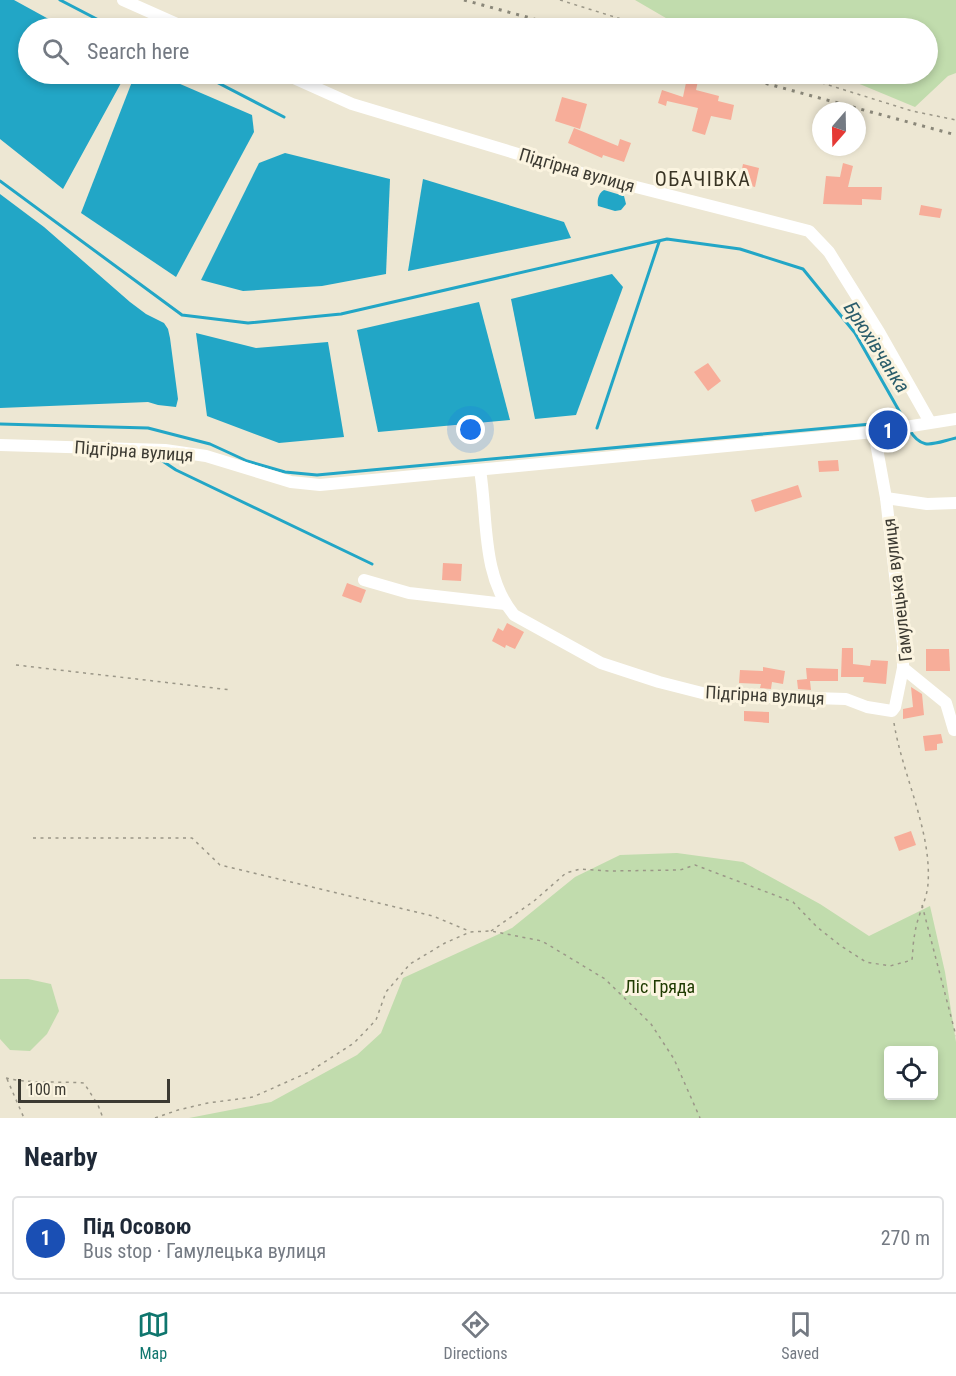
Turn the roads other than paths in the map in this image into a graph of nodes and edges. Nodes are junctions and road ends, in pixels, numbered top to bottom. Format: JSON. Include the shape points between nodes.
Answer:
{"nodes":[{"id":1,"x":123,"y":0,"type":"edge"},
{"id":2,"x":164,"y":18,"type":"edge"},
{"id":3,"x":307,"y":84,"type":"edge"},
{"id":4,"x":956,"y":419,"type":"edge"},
{"id":5,"x":924,"y":423,"type":"junction"},
{"id":6,"x":874,"y":432,"type":"junction"},
{"id":7,"x":0,"y":445,"type":"edge"},
{"id":8,"x":480,"y":470,"type":"junction"},
{"id":9,"x":886,"y":498,"type":"junction"},
{"id":10,"x":956,"y":503,"type":"edge"},
{"id":11,"x":364,"y":580,"type":"dead end"},
{"id":12,"x":505,"y":604,"type":"junction"},
{"id":13,"x":903,"y":668,"type":"junction"},
{"id":14,"x":951,"y":704,"type":"edge"},
{"id":15,"x":954,"y":730,"type":"dead end"}],
"edges":[{"from":1,"to":2,"type":"street"},
{"from":3,"to":5,"type":"street","name":"Підгірна вулиця","via":[[352,104],[581,173],[809,231],[830,252],[879,332]]},
{"from":4,"to":5,"type":"street","name":"Підгірна вулиця"},
{"from":5,"to":6,"type":"street","name":"Підгірна вулиця"},
{"from":6,"to":8,"type":"street","name":"Підгірна вулиця"},
{"from":6,"to":9,"type":"street","name":"Гамулецька вулиця"},
{"from":7,"to":8,"type":"street","name":"Підгірна вулиця","via":[[165,450],[206,456],[291,482],[320,485]]},
{"from":8,"to":12,"type":"street","via":[[489,558]]},
{"from":9,"to":10,"type":"street","via":[[927,504]]},
{"from":9,"to":13,"type":"street","name":"Гамулецька вулиця"},
{"from":11,"to":12,"type":"street","via":[[409,593]]},
{"from":12,"to":13,"type":"street","name":"Підгірна вулиця","via":[[514,615],[601,663],[710,695],[846,699],[892,711]]},
{"from":13,"to":14,"type":"street","name":"Гамулецька вулиця"},
{"from":14,"to":15,"type":"street","name":"Гамулецька вулиця"}]}
